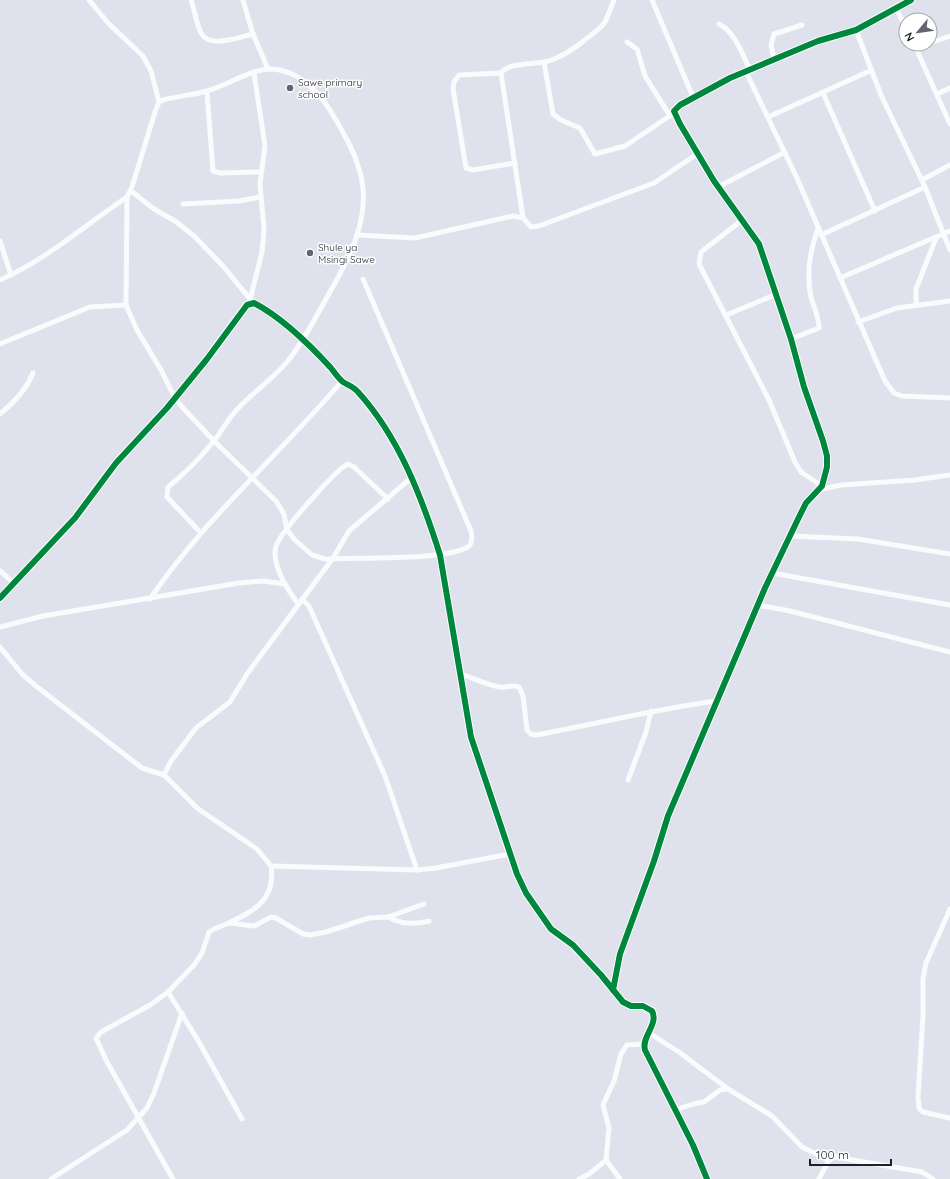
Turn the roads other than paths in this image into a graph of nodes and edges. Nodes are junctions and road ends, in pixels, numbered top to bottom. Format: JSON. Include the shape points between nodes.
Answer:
{"nodes":[{"id":1,"x":90,"y":0,"type":"edge"},
{"id":2,"x":191,"y":0,"type":"edge"},
{"id":3,"x":243,"y":0,"type":"edge"},
{"id":4,"x":614,"y":0,"type":"edge"},
{"id":5,"x":652,"y":0,"type":"edge"},
{"id":6,"x":911,"y":0,"type":"edge"},
{"id":7,"x":896,"y":8,"type":"junction"},
{"id":8,"x":898,"y":12,"type":"edge"},
{"id":9,"x":719,"y":24,"type":"dead end"},
{"id":10,"x":802,"y":25,"type":"dead end"},
{"id":11,"x":856,"y":30,"type":"junction"},
{"id":12,"x":253,"y":34,"type":"junction"},
{"id":13,"x":950,"y":36,"type":"edge"},
{"id":14,"x":938,"y":41,"type":"edge"},
{"id":15,"x":628,"y":42,"type":"dead end"},
{"id":16,"x":918,"y":52,"type":"edge"},
{"id":17,"x":774,"y":59,"type":"junction"},
{"id":18,"x":544,"y":62,"type":"junction"},
{"id":19,"x":268,"y":69,"type":"junction"},
{"id":20,"x":872,"y":70,"type":"junction"},
{"id":21,"x":748,"y":71,"type":"junction"},
{"id":22,"x":254,"y":73,"type":"junction"},
{"id":23,"x":501,"y":73,"type":"junction"},
{"id":24,"x":950,"y":88,"type":"edge"},
{"id":25,"x":207,"y":92,"type":"junction"},
{"id":26,"x":823,"y":93,"type":"junction"},
{"id":27,"x":937,"y":94,"type":"junction"},
{"id":28,"x":692,"y":97,"type":"junction"},
{"id":29,"x":159,"y":102,"type":"junction"},
{"id":30,"x":672,"y":115,"type":"junction"},
{"id":31,"x":768,"y":116,"type":"junction"},
{"id":32,"x":950,"y":124,"type":"edge"},
{"id":33,"x":785,"y":152,"type":"junction"},
{"id":34,"x":697,"y":154,"type":"junction"},
{"id":35,"x":515,"y":163,"type":"junction"},
{"id":36,"x":950,"y":165,"type":"edge"},
{"id":37,"x":261,"y":172,"type":"junction"},
{"id":38,"x":922,"y":180,"type":"junction"},
{"id":39,"x":718,"y":187,"type":"junction"},
{"id":40,"x":925,"y":187,"type":"junction"},
{"id":41,"x":131,"y":191,"type":"junction"},
{"id":42,"x":127,"y":197,"type":"junction"},
{"id":43,"x":260,"y":197,"type":"junction"},
{"id":44,"x":182,"y":204,"type":"dead end"},
{"id":45,"x":875,"y":211,"type":"junction"},
{"id":46,"x":523,"y":218,"type":"junction"},
{"id":47,"x":742,"y":220,"type":"junction"},
{"id":48,"x":818,"y":228,"type":"junction"},
{"id":49,"x":950,"y":232,"type":"edge"},
{"id":50,"x":944,"y":234,"type":"junction"},
{"id":51,"x":357,"y":235,"type":"junction"},
{"id":52,"x":822,"y":235,"type":"junction"},
{"id":53,"x":936,"y":238,"type":"junction"},
{"id":54,"x":0,"y":241,"type":"edge"},
{"id":55,"x":950,"y":250,"type":"edge"},
{"id":56,"x":11,"y":275,"type":"junction"},
{"id":57,"x":840,"y":278,"type":"junction"},
{"id":58,"x":363,"y":279,"type":"dead end"},
{"id":59,"x":0,"y":280,"type":"edge"},
{"id":60,"x":777,"y":294,"type":"junction"},
{"id":61,"x":950,"y":301,"type":"edge"},
{"id":62,"x":250,"y":302,"type":"junction"},
{"id":63,"x":126,"y":305,"type":"junction"},
{"id":64,"x":916,"y":306,"type":"junction"},
{"id":65,"x":726,"y":315,"type":"junction"},
{"id":66,"x":858,"y":322,"type":"junction"},
{"id":67,"x":302,"y":339,"type":"junction"},
{"id":68,"x":791,"y":339,"type":"junction"},
{"id":69,"x":0,"y":344,"type":"edge"},
{"id":70,"x":33,"y":373,"type":"dead end"},
{"id":71,"x":342,"y":381,"type":"junction"},
{"id":72,"x":175,"y":398,"type":"junction"},
{"id":73,"x":950,"y":398,"type":"edge"},
{"id":74,"x":0,"y":414,"type":"edge"},
{"id":75,"x":214,"y":441,"type":"junction"},
{"id":76,"x":950,"y":475,"type":"edge"},
{"id":77,"x":251,"y":477,"type":"junction"},
{"id":78,"x":412,"y":478,"type":"junction"},
{"id":79,"x":820,"y":488,"type":"junction"},
{"id":80,"x":388,"y":499,"type":"junction"},
{"id":81,"x":287,"y":530,"type":"junction"},
{"id":82,"x":200,"y":532,"type":"junction"},
{"id":83,"x":790,"y":536,"type":"junction"},
{"id":84,"x":440,"y":554,"type":"junction"},
{"id":85,"x":950,"y":554,"type":"edge"},
{"id":86,"x":333,"y":558,"type":"junction"},
{"id":87,"x":0,"y":571,"type":"edge"},
{"id":88,"x":772,"y":573,"type":"junction"},
{"id":89,"x":15,"y":584,"type":"junction"},
{"id":90,"x":285,"y":584,"type":"junction"},
{"id":91,"x":0,"y":598,"type":"edge"},
{"id":92,"x":150,"y":599,"type":"junction"},
{"id":93,"x":300,"y":602,"type":"junction"},
{"id":94,"x":950,"y":604,"type":"edge"},
{"id":95,"x":758,"y":605,"type":"junction"},
{"id":96,"x":0,"y":627,"type":"edge"},
{"id":97,"x":0,"y":647,"type":"edge"},
{"id":98,"x":950,"y":652,"type":"edge"},
{"id":99,"x":461,"y":674,"type":"junction"},
{"id":100,"x":716,"y":700,"type":"junction"},
{"id":101,"x":651,"y":711,"type":"junction"},
{"id":102,"x":164,"y":775,"type":"junction"},
{"id":103,"x":628,"y":780,"type":"dead end"},
{"id":104,"x":510,"y":854,"type":"junction"},
{"id":105,"x":271,"y":866,"type":"junction"},
{"id":106,"x":417,"y":870,"type":"junction"},
{"id":107,"x":424,"y":904,"type":"dead end"},
{"id":108,"x":950,"y":909,"type":"edge"},
{"id":109,"x":388,"y":917,"type":"junction"},
{"id":110,"x":429,"y":921,"type":"dead end"},
{"id":111,"x":229,"y":923,"type":"junction"},
{"id":112,"x":614,"y":990,"type":"junction"},
{"id":113,"x":168,"y":992,"type":"junction"},
{"id":114,"x":182,"y":1014,"type":"junction"},
{"id":115,"x":649,"y":1033,"type":"junction"},
{"id":116,"x":645,"y":1044,"type":"junction"},
{"id":117,"x":728,"y":1089,"type":"junction"},
{"id":118,"x":674,"y":1110,"type":"junction"},
{"id":119,"x":950,"y":1118,"type":"edge"},
{"id":120,"x":138,"y":1119,"type":"junction"},
{"id":121,"x":242,"y":1119,"type":"dead end"},
{"id":122,"x":606,"y":1160,"type":"junction"},
{"id":123,"x":829,"y":1160,"type":"junction"},
{"id":124,"x":51,"y":1179,"type":"edge"},
{"id":125,"x":173,"y":1179,"type":"edge"},
{"id":126,"x":579,"y":1179,"type":"edge"},
{"id":127,"x":620,"y":1179,"type":"edge"},
{"id":128,"x":707,"y":1179,"type":"edge"},
{"id":129,"x":819,"y":1179,"type":"edge"},
{"id":130,"x":933,"y":1179,"type":"edge"}],
"edges":[{"from":1,"to":29,"type":"street","via":[[100,14],[143,56],[151,71]]},
{"from":2,"to":12,"type":"street","via":[[201,34],[206,40],[215,41]]},
{"from":3,"to":12,"type":"street"},
{"from":4,"to":18,"type":"street","via":[[602,26],[559,57]]},
{"from":5,"to":28,"type":"street"},
{"from":6,"to":7,"type":"street"},
{"from":7,"to":8,"type":"street"},
{"from":7,"to":11,"type":"street"},
{"from":9,"to":21,"type":"street","via":[[732,35]]},
{"from":10,"to":17,"type":"street","via":[[774,34],[771,45]]},
{"from":11,"to":17,"type":"street","via":[[818,41]]},
{"from":11,"to":20,"type":"street"},
{"from":12,"to":19,"type":"street"},
{"from":13,"to":14,"type":"street"},
{"from":15,"to":30,"type":"street","via":[[637,49],[645,76]]},
{"from":16,"to":27,"type":"street"},
{"from":17,"to":21,"type":"street"},
{"from":18,"to":23,"type":"street","via":[[508,67]]},
{"from":18,"to":30,"type":"street","via":[[553,114],[580,128],[595,154],[622,148]]},
{"from":19,"to":22,"type":"street"},
{"from":19,"to":51,"type":"street","via":[[289,73],[316,90],[350,145],[360,170],[363,192]]},
{"from":20,"to":26,"type":"street"},
{"from":20,"to":38,"type":"street","via":[[881,95]]},
{"from":21,"to":28,"type":"street"},
{"from":21,"to":31,"type":"street"},
{"from":22,"to":25,"type":"street"},
{"from":22,"to":37,"type":"street","via":[[265,146]]},
{"from":23,"to":35,"type":"street"},
{"from":23,"to":35,"type":"street","via":[[459,75],[453,89],[466,168],[473,170]]},
{"from":24,"to":27,"type":"street"},
{"from":25,"to":29,"type":"street"},
{"from":25,"to":37,"type":"street","via":[[213,171]]},
{"from":26,"to":31,"type":"street"},
{"from":26,"to":45,"type":"street"},
{"from":27,"to":32,"type":"street"},
{"from":28,"to":30,"type":"street","via":[[675,108]]},
{"from":29,"to":41,"type":"street"},
{"from":30,"to":34,"type":"street"},
{"from":31,"to":33,"type":"street"},
{"from":33,"to":39,"type":"street"},
{"from":33,"to":48,"type":"street"},
{"from":34,"to":39,"type":"street"},
{"from":34,"to":46,"type":"street","via":[[654,183],[543,225],[531,227]]},
{"from":35,"to":46,"type":"street"},
{"from":36,"to":38,"type":"street"},
{"from":37,"to":43,"type":"street"},
{"from":38,"to":40,"type":"street"},
{"from":39,"to":47,"type":"street"},
{"from":40,"to":45,"type":"street"},
{"from":40,"to":50,"type":"street"},
{"from":41,"to":42,"type":"street"},
{"from":41,"to":62,"type":"street","via":[[194,236],[223,266]]},
{"from":42,"to":56,"type":"street","via":[[48,253]]},
{"from":42,"to":63,"type":"street"},
{"from":43,"to":44,"type":"street","via":[[239,201]]},
{"from":43,"to":62,"type":"street","via":[[264,229],[262,252]]},
{"from":45,"to":52,"type":"street"},
{"from":46,"to":51,"type":"street","via":[[513,216],[416,238]]},
{"from":47,"to":60,"type":"street","via":[[759,244]]},
{"from":47,"to":65,"type":"street","via":[[701,252],[699,258],[704,276]]},
{"from":48,"to":52,"type":"street"},
{"from":48,"to":68,"type":"street","via":[[809,259],[808,274],[819,328]]},
{"from":49,"to":50,"type":"street"},
{"from":50,"to":53,"type":"street"},
{"from":50,"to":55,"type":"street"},
{"from":51,"to":67,"type":"street","via":[[342,270]]},
{"from":52,"to":57,"type":"street"},
{"from":53,"to":57,"type":"street"},
{"from":53,"to":64,"type":"street","via":[[916,289]]},
{"from":54,"to":56,"type":"street"},
{"from":56,"to":59,"type":"street"},
{"from":57,"to":66,"type":"street"},
{"from":58,"to":84,"type":"street","via":[[471,531],[472,541],[469,546]]},
{"from":60,"to":65,"type":"street"},
{"from":60,"to":68,"type":"street"},
{"from":61,"to":64,"type":"street"},
{"from":62,"to":67,"type":"street","via":[[265,309]]},
{"from":62,"to":72,"type":"street"},
{"from":63,"to":69,"type":"street","via":[[90,306]]},
{"from":63,"to":72,"type":"street"},
{"from":64,"to":66,"type":"street","via":[[891,309]]},
{"from":65,"to":79,"type":"street","via":[[769,400],[795,462],[801,472]]},
{"from":66,"to":73,"type":"street","via":[[881,375],[894,393],[912,398]]},
{"from":67,"to":71,"type":"street"},
{"from":67,"to":75,"type":"street","via":[[288,360],[233,414]]},
{"from":68,"to":79,"type":"street","via":[[827,456],[825,478]]},
{"from":70,"to":74,"type":"street","via":[[20,395]]},
{"from":71,"to":77,"type":"street"},
{"from":71,"to":78,"type":"street","via":[[357,390],[370,407],[388,433]]},
{"from":72,"to":75,"type":"street"},
{"from":72,"to":89,"type":"street","via":[[130,447],[75,518]]},
{"from":75,"to":77,"type":"street"},
{"from":75,"to":82,"type":"street","via":[[167,492],[167,497]]},
{"from":76,"to":79,"type":"street"},
{"from":77,"to":81,"type":"street","via":[[281,508]]},
{"from":77,"to":82,"type":"street"},
{"from":78,"to":80,"type":"street"},
{"from":78,"to":84,"type":"street"},
{"from":79,"to":83,"type":"street","via":[[806,503]]},
{"from":80,"to":81,"type":"street","via":[[348,464]]},
{"from":80,"to":86,"type":"street","via":[[352,528]]},
{"from":81,"to":86,"type":"street","via":[[312,555],[325,559]]},
{"from":81,"to":90,"type":"street","via":[[277,544],[275,554]]},
{"from":82,"to":92,"type":"street","via":[[172,566]]},
{"from":83,"to":85,"type":"street","via":[[858,539]]},
{"from":83,"to":88,"type":"street"},
{"from":84,"to":86,"type":"street"},
{"from":84,"to":99,"type":"street"},
{"from":86,"to":93,"type":"street"},
{"from":87,"to":89,"type":"street"},
{"from":88,"to":94,"type":"street"},
{"from":88,"to":95,"type":"street"},
{"from":89,"to":91,"type":"street"},
{"from":90,"to":92,"type":"street","via":[[239,583]]},
{"from":90,"to":93,"type":"street"},
{"from":92,"to":96,"type":"street","via":[[43,616]]},
{"from":93,"to":102,"type":"street","via":[[247,674],[230,702],[196,728],[171,761]]},
{"from":93,"to":106,"type":"street","via":[[308,606],[379,762]]},
{"from":95,"to":98,"type":"street"},
{"from":95,"to":100,"type":"street"},
{"from":97,"to":102,"type":"street","via":[[23,675],[36,686],[142,768]]},
{"from":99,"to":101,"type":"street","via":[[496,686],[519,687],[523,696],[527,730],[536,735]]},
{"from":99,"to":104,"type":"street","via":[[471,737]]},
{"from":100,"to":101,"type":"street"},
{"from":100,"to":112,"type":"street","via":[[668,816],[620,954]]},
{"from":101,"to":103,"type":"street"},
{"from":102,"to":105,"type":"street","via":[[197,808],[257,849]]},
{"from":104,"to":106,"type":"street"},
{"from":104,"to":112,"type":"street","via":[[526,893],[544,919]]},
{"from":105,"to":106,"type":"street"},
{"from":105,"to":111,"type":"street","via":[[268,896],[261,904]]},
{"from":107,"to":109,"type":"street"},
{"from":108,"to":119,"type":"street","via":[[926,963],[923,979],[918,1097],[919,1109],[923,1112]]},
{"from":109,"to":110,"type":"street","via":[[409,924]]},
{"from":109,"to":111,"type":"street","via":[[369,918],[310,935],[303,934],[276,918],[254,926]]},
{"from":111,"to":113,"type":"street","via":[[209,932],[194,965]]},
{"from":112,"to":115,"type":"street","via":[[627,1004],[643,1006],[652,1011],[654,1018]]},
{"from":113,"to":114,"type":"street"},
{"from":113,"to":120,"type":"street","via":[[101,1032],[96,1038]]},
{"from":114,"to":120,"type":"street","via":[[154,1093]]},
{"from":114,"to":121,"type":"street"},
{"from":115,"to":116,"type":"street"},
{"from":115,"to":117,"type":"street"},
{"from":116,"to":118,"type":"street","via":[[645,1050]]},
{"from":116,"to":122,"type":"street","via":[[631,1043],[624,1048],[614,1081],[603,1105],[609,1128]]},
{"from":117,"to":118,"type":"street","via":[[720,1090],[704,1102]]},
{"from":117,"to":123,"type":"street","via":[[772,1116],[802,1147]]},
{"from":118,"to":128,"type":"street"},
{"from":120,"to":124,"type":"street","via":[[127,1130]]},
{"from":120,"to":125,"type":"street"},
{"from":122,"to":126,"type":"street"},
{"from":122,"to":127,"type":"street"},
{"from":123,"to":129,"type":"street"},
{"from":123,"to":130,"type":"street","via":[[835,1157],[918,1171]]}]}
